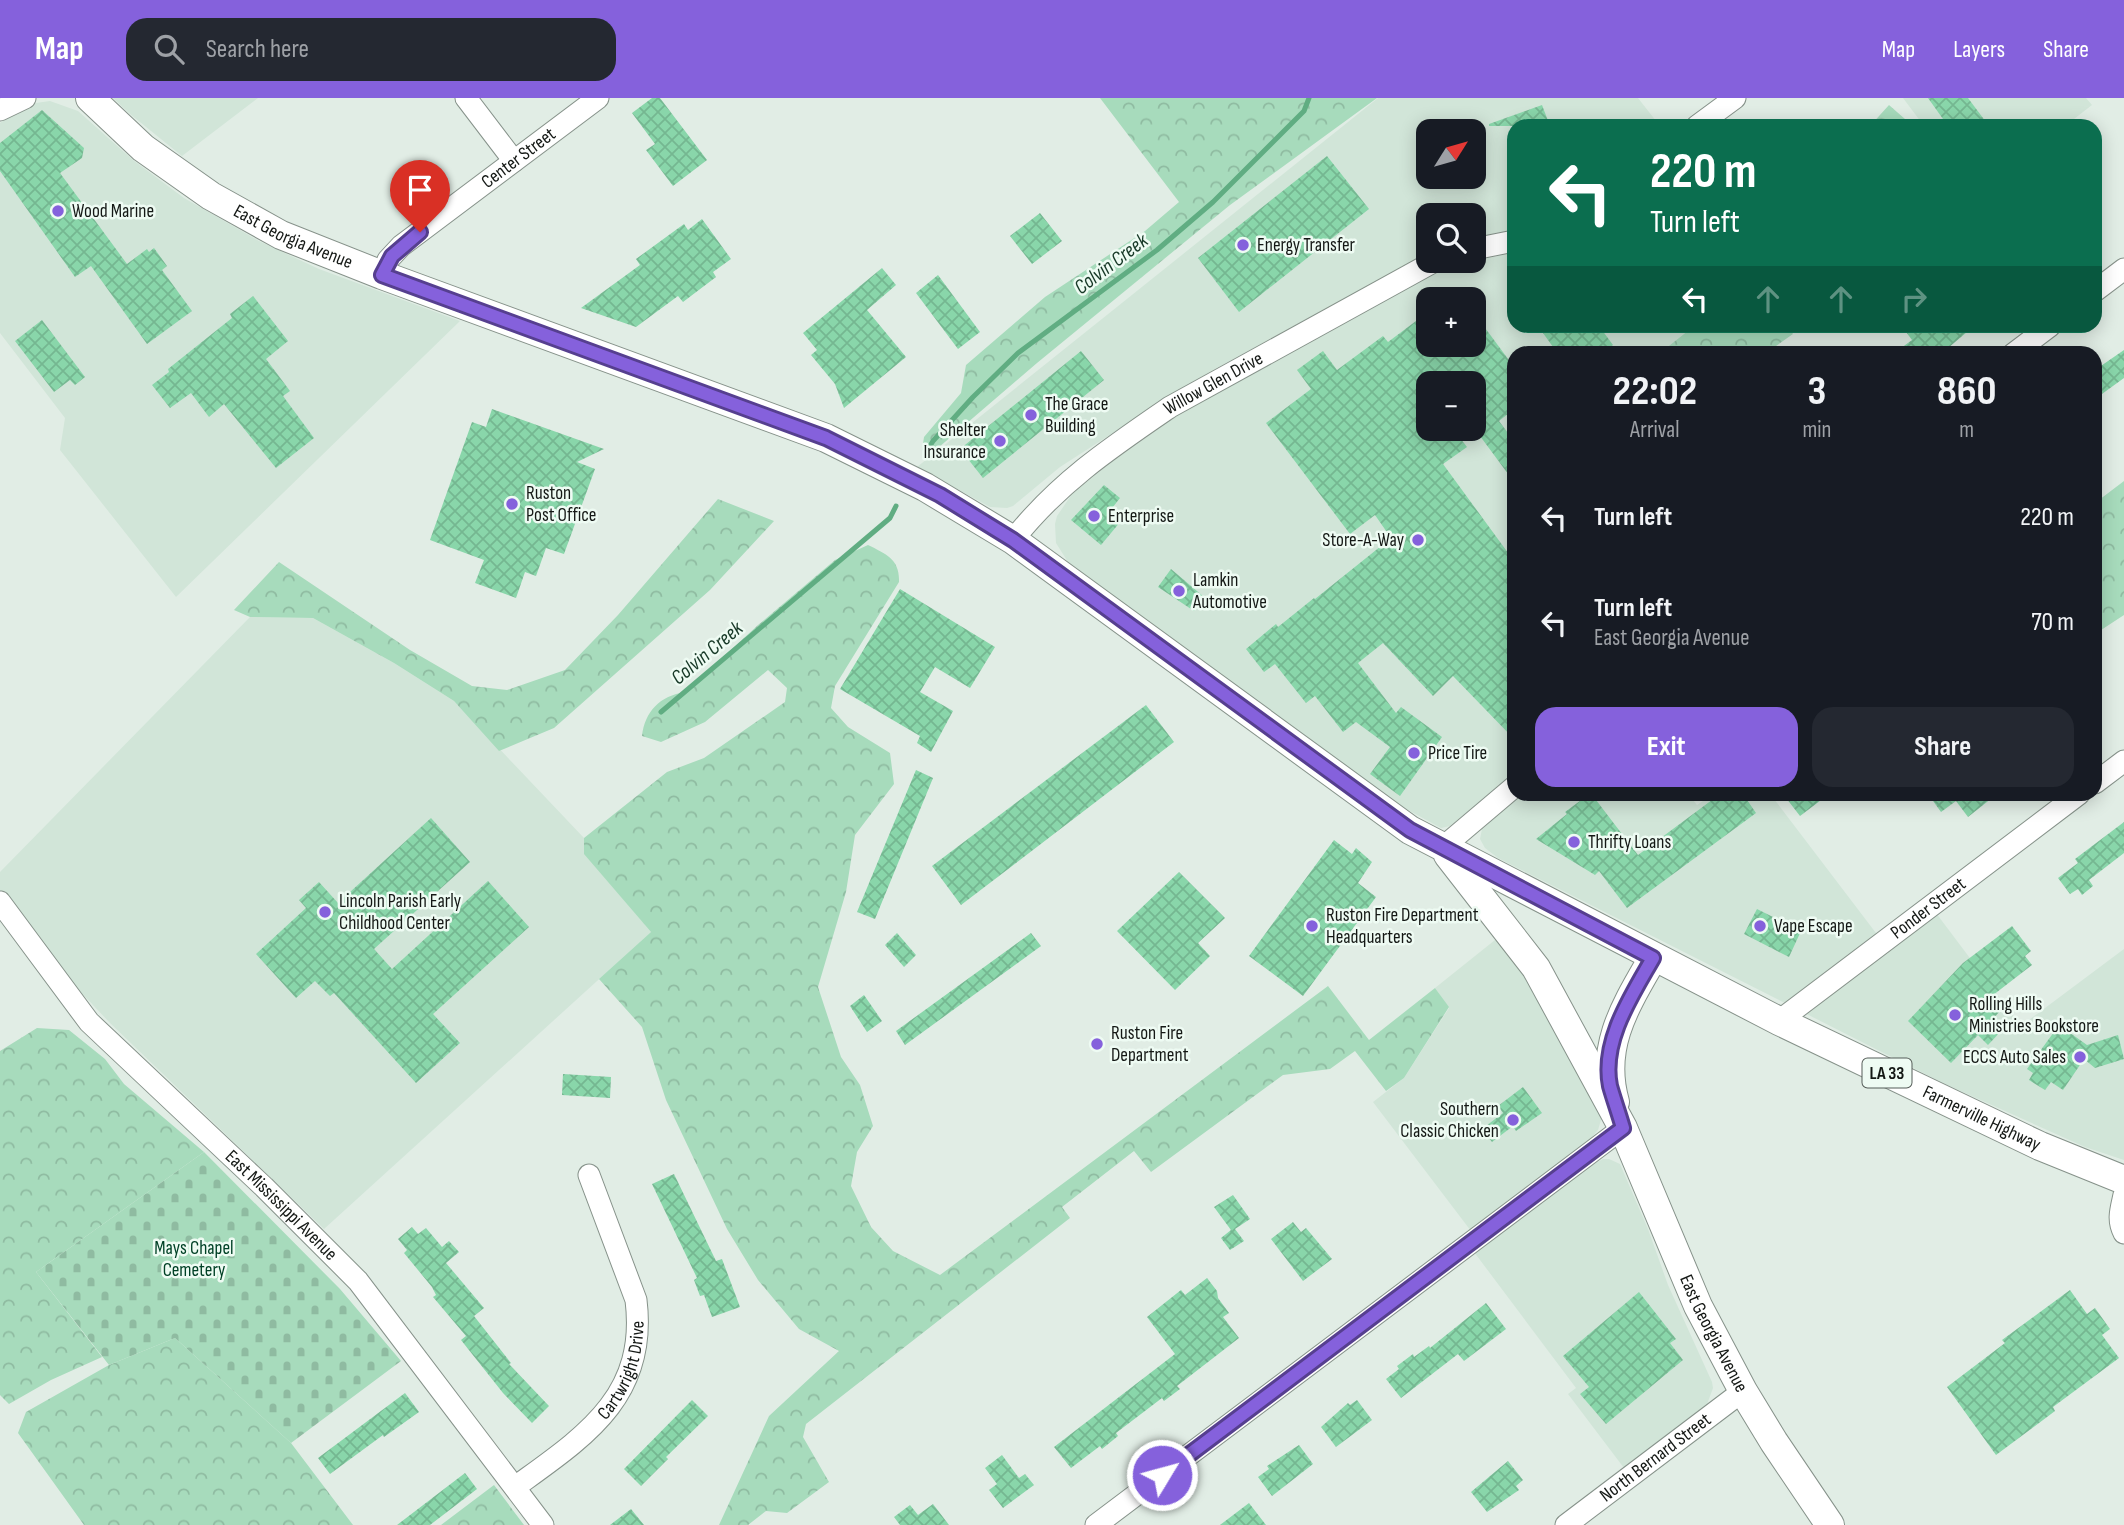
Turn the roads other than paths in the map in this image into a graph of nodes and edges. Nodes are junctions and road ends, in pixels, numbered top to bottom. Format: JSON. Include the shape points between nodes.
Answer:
{"nodes":[{"id":1,"x":9,"y":98,"type":"edge"},
{"id":2,"x":25,"y":98,"type":"edge"},
{"id":3,"x":75,"y":98,"type":"edge"},
{"id":4,"x":90,"y":98,"type":"edge"},
{"id":5,"x":466,"y":98,"type":"edge"},
{"id":6,"x":598,"y":98,"type":"edge"},
{"id":7,"x":1735,"y":98,"type":"edge"},
{"id":8,"x":0,"y":108,"type":"edge"},
{"id":9,"x":113,"y":119,"type":"junction"},
{"id":10,"x":1706,"y":119,"type":"edge"},
{"id":11,"x":514,"y":161,"type":"junction"},
{"id":12,"x":1507,"y":242,"type":"edge"},
{"id":13,"x":1486,"y":247,"type":"edge"},
{"id":14,"x":2124,"y":269,"type":"edge"},
{"id":15,"x":1416,"y":271,"type":"edge"},
{"id":16,"x":382,"y":275,"type":"junction"},
{"id":17,"x":2102,"y":286,"type":"edge"},
{"id":18,"x":2041,"y":333,"type":"edge"},
{"id":19,"x":2024,"y":346,"type":"edge"},
{"id":20,"x":1013,"y":540,"type":"junction"},
{"id":21,"x":2124,"y":761,"type":"edge"},
{"id":22,"x":2102,"y":778,"type":"edge"},
{"id":23,"x":1507,"y":794,"type":"edge"},
{"id":24,"x":2070,"y":801,"type":"edge"},
{"id":25,"x":1441,"y":848,"type":"junction"},
{"id":26,"x":0,"y":901,"type":"edge"},
{"id":27,"x":1653,"y":958,"type":"junction"},
{"id":28,"x":1779,"y":1021,"type":"junction"},
{"id":29,"x":1623,"y":1128,"type":"junction"},
{"id":30,"x":589,"y":1175,"type":"dead end"},
{"id":31,"x":2124,"y":1180,"type":"edge"},
{"id":32,"x":2124,"y":1195,"type":"edge"},
{"id":33,"x":2124,"y":1233,"type":"edge"},
{"id":34,"x":1743,"y":1391,"type":"junction"},
{"id":35,"x":515,"y":1487,"type":"junction"},
{"id":36,"x":543,"y":1525,"type":"edge"},
{"id":37,"x":1096,"y":1525,"type":"edge"},
{"id":38,"x":1566,"y":1525,"type":"edge"},
{"id":39,"x":1830,"y":1525,"type":"edge"}],
"edges":[{"from":1,"to":8,"type":"street"},
{"from":2,"to":8,"type":"street"},
{"from":3,"to":9,"type":"street"},
{"from":4,"to":9,"type":"main road","name":"East Georgia Avenue"},
{"from":5,"to":11,"type":"street"},
{"from":6,"to":11,"type":"street","name":"Center Street"},
{"from":7,"to":10,"type":"street"},
{"from":9,"to":16,"type":"main road","name":"East Georgia Avenue","via":[[143,148],[211,196],[281,235]]},
{"from":11,"to":16,"type":"street","name":"Center Street","via":[[401,246]]},
{"from":12,"to":13,"type":"street"},
{"from":14,"to":17,"type":"street"},
{"from":15,"to":20,"type":"street","name":"Willow Glen Drive","via":[[1170,407],[1058,489]]},
{"from":16,"to":20,"type":"main road","name":"East Georgia Avenue","via":[[826,438],[956,504]]},
{"from":18,"to":19,"type":"street"},
{"from":20,"to":25,"type":"main road","name":"East Georgia Avenue"},
{"from":21,"to":22,"type":"street"},
{"from":23,"to":25,"type":"street"},
{"from":24,"to":28,"type":"street","name":"Ponder Street"},
{"from":25,"to":27,"type":"main road","name":"East Georgia Avenue"},
{"from":25,"to":29,"type":"main road","via":[[1536,968]]},
{"from":26,"to":35,"type":"street","name":"East Mississippi Avenue","via":[[89,1022],[358,1281]]},
{"from":27,"to":28,"type":"main road","name":"Farmerville Highway","number":"LA 33"},
{"from":27,"to":29,"type":"main road","via":[[1623,1011],[1611,1045],[1610,1083]]},
{"from":28,"to":31,"type":"main road","name":"Farmerville Highway","number":"LA 33","via":[[2040,1146]]},
{"from":29,"to":34,"type":"main road","name":"East Georgia Avenue","via":[[1698,1306]]},
{"from":29,"to":37,"type":"street"},
{"from":30,"to":35,"type":"street","name":"Cartwright Drive","via":[[636,1300],[634,1354],[620,1391],[594,1426]]},
{"from":32,"to":33,"type":"street","via":[[2119,1224]]},
{"from":34,"to":38,"type":"street","name":"North Bernard Street"},
{"from":34,"to":39,"type":"main road","name":"East Georgia Avenue"},
{"from":35,"to":36,"type":"street","name":"East Mississippi Avenue"}]}
